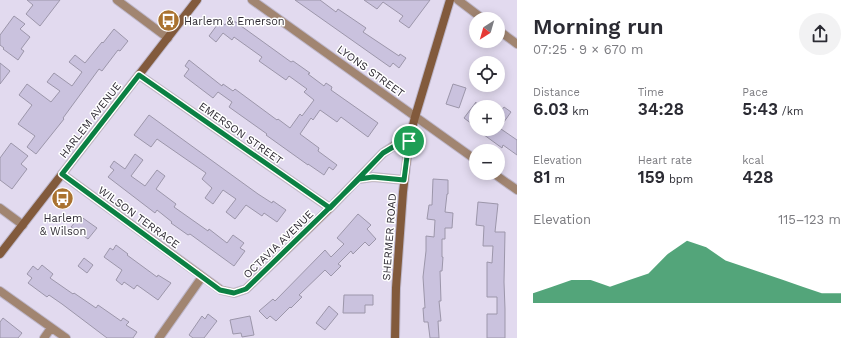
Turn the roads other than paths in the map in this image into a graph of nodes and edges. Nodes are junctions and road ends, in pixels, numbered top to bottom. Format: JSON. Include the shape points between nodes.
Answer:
{"nodes":[{"id":1,"x":117,"y":0,"type":"edge"},
{"id":2,"x":197,"y":0,"type":"edge"},
{"id":3,"x":252,"y":0,"type":"edge"},
{"id":4,"x":450,"y":0,"type":"edge"},
{"id":5,"x":458,"y":0,"type":"edge"},
{"id":6,"x":474,"y":12,"type":"edge"},
{"id":7,"x":505,"y":35,"type":"edge"},
{"id":8,"x":168,"y":38,"type":"junction"},
{"id":9,"x":517,"y":44,"type":"edge"},
{"id":10,"x":139,"y":75,"type":"junction"},
{"id":11,"x":415,"y":116,"type":"junction"},
{"id":12,"x":409,"y":141,"type":"junction"},
{"id":13,"x":469,"y":155,"type":"edge"},
{"id":14,"x":62,"y":174,"type":"junction"},
{"id":15,"x":359,"y":179,"type":"junction"},
{"id":16,"x":404,"y":180,"type":"junction"},
{"id":17,"x":503,"y":180,"type":"edge"},
{"id":18,"x":517,"y":190,"type":"edge"},
{"id":19,"x":0,"y":208,"type":"edge"},
{"id":20,"x":330,"y":208,"type":"junction"},
{"id":21,"x":23,"y":225,"type":"junction"},
{"id":22,"x":0,"y":254,"type":"edge"},
{"id":23,"x":202,"y":277,"type":"junction"},
{"id":24,"x":0,"y":291,"type":"edge"},
{"id":25,"x":51,"y":328,"type":"junction"},
{"id":26,"x":44,"y":338,"type":"edge"},
{"id":27,"x":66,"y":338,"type":"edge"},
{"id":28,"x":159,"y":338,"type":"edge"},
{"id":29,"x":395,"y":338,"type":"edge"}],
"edges":[{"from":1,"to":8,"type":"street"},
{"from":2,"to":8,"type":"main road","name":"HARLEM AVENUE"},
{"from":3,"to":11,"type":"street","name":"LYONS STREET"},
{"from":4,"to":11,"type":"main road","name":"SHERMER ROAD"},
{"from":5,"to":6,"type":"street"},
{"from":7,"to":9,"type":"street"},
{"from":8,"to":10,"type":"main road","name":"HARLEM AVENUE"},
{"from":10,"to":14,"type":"main road","name":"HARLEM AVENUE"},
{"from":10,"to":20,"type":"street","name":"EMERSON STREET"},
{"from":11,"to":12,"type":"main road","name":"SHERMER ROAD"},
{"from":11,"to":13,"type":"street","name":"LYONS STREET"},
{"from":12,"to":15,"type":"street","name":"OCTAVIA AVENUE","via":[[383,153]]},
{"from":12,"to":16,"type":"main road","name":"SHERMER ROAD"},
{"from":14,"to":21,"type":"main road","name":"HARLEM AVENUE"},
{"from":14,"to":23,"type":"street","name":"WILSON TERRACE"},
{"from":15,"to":16,"type":"street","via":[[373,177]]},
{"from":15,"to":20,"type":"street","name":"OCTAVIA AVENUE"},
{"from":16,"to":29,"type":"main road","name":"SHERMER ROAD"},
{"from":17,"to":18,"type":"street"},
{"from":19,"to":21,"type":"street"},
{"from":20,"to":23,"type":"street","name":"OCTAVIA AVENUE","via":[[246,289],[234,293],[220,290]]},
{"from":21,"to":22,"type":"main road","name":"HARLEM AVENUE"},
{"from":23,"to":28,"type":"street"},
{"from":24,"to":25,"type":"street"},
{"from":25,"to":26,"type":"street"},
{"from":25,"to":27,"type":"street"}]}
